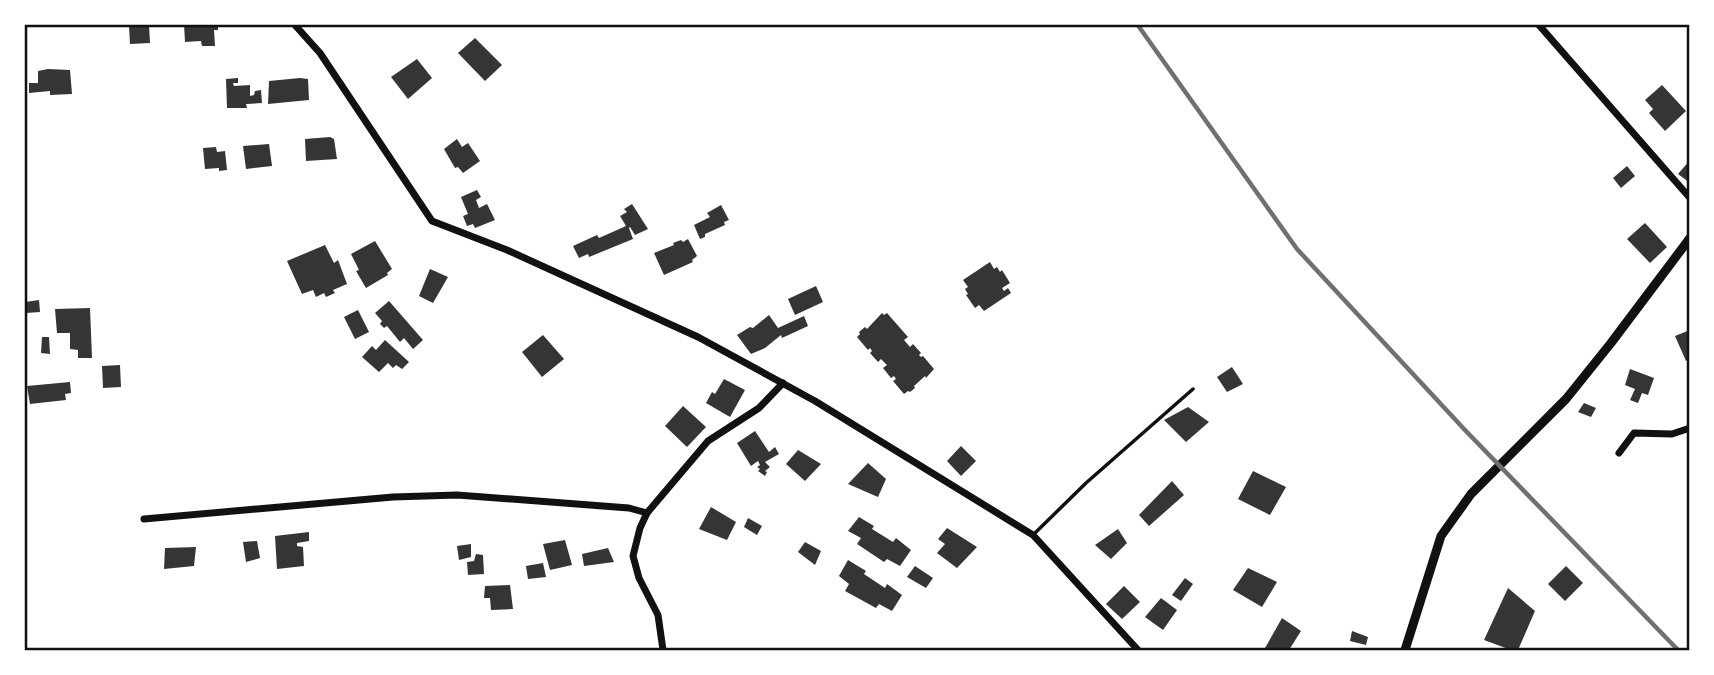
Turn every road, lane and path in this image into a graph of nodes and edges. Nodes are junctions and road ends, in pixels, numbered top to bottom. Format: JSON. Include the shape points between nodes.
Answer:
{"nodes":[{"id":1,"x":294,"y":24,"type":"edge"},
{"id":2,"x":1538,"y":24,"type":"edge"},
{"id":3,"x":1689,"y":198,"type":"edge"},
{"id":4,"x":1689,"y":238,"type":"edge"},
{"id":5,"x":783,"y":383,"type":"junction"},
{"id":6,"x":1193,"y":389,"type":"dead end"},
{"id":7,"x":1689,"y":428,"type":"edge"},
{"id":8,"x":1619,"y":453,"type":"dead end"},
{"id":9,"x":647,"y":513,"type":"junction"},
{"id":10,"x":144,"y":519,"type":"dead end"},
{"id":11,"x":1033,"y":536,"type":"junction"},
{"id":12,"x":663,"y":650,"type":"edge"},
{"id":13,"x":1138,"y":650,"type":"edge"},
{"id":14,"x":1405,"y":650,"type":"edge"}],
"edges":[{"from":1,"to":5,"type":"street","via":[[320,53],[432,221],[698,337]]},
{"from":2,"to":3,"type":"street"},
{"from":4,"to":14,"type":"street","via":[[1566,400],[1471,494],[1441,536]]},
{"from":5,"to":9,"type":"street","via":[[759,408],[708,441]]},
{"from":5,"to":11,"type":"street"},
{"from":6,"to":11,"type":"lane"},
{"from":7,"to":8,"type":"street","via":[[1634,433]]},
{"from":9,"to":10,"type":"street","via":[[457,495]]},
{"from":9,"to":12,"type":"street","via":[[633,556],[658,615]]},
{"from":11,"to":13,"type":"street"}]}
